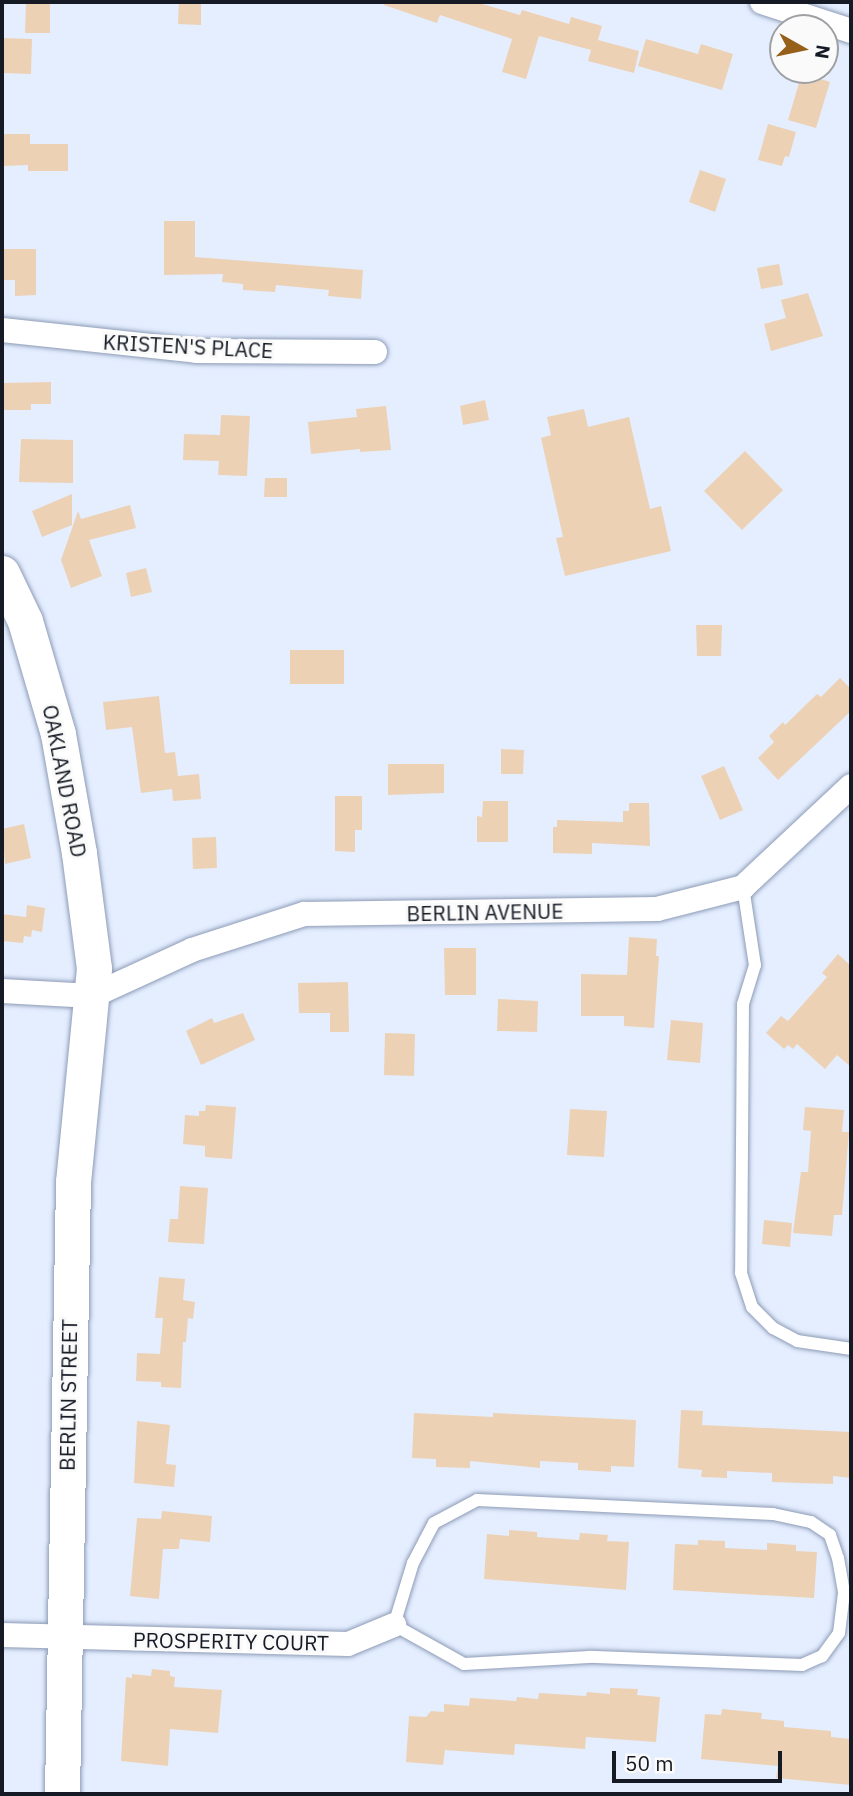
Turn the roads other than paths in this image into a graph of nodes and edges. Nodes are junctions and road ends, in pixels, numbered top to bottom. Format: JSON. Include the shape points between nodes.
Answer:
{"nodes":[{"id":1,"x":762,"y":2,"type":"edge"},
{"id":2,"x":851,"y":31,"type":"edge"},
{"id":3,"x":2,"y":330,"type":"edge"},
{"id":4,"x":375,"y":352,"type":"dead end"},
{"id":5,"x":2,"y":573,"type":"edge"},
{"id":6,"x":851,"y":786,"type":"edge"},
{"id":7,"x":743,"y":887,"type":"junction"},
{"id":8,"x":2,"y":990,"type":"edge"},
{"id":9,"x":92,"y":996,"type":"junction"},
{"id":10,"x":851,"y":1349,"type":"edge"},
{"id":11,"x":394,"y":1625,"type":"junction"},
{"id":12,"x":2,"y":1635,"type":"edge"},
{"id":13,"x":64,"y":1637,"type":"junction"},
{"id":14,"x":62,"y":1794,"type":"edge"}],
"edges":[{"from":1,"to":2,"type":"street"},
{"from":3,"to":4,"type":"street","name":"KRISTEN'S PLACE","via":[[197,351]]},
{"from":5,"to":9,"type":"main road","name":"OAKLAND ROAD","via":[[25,621],[58,734],[92,936]]},
{"from":6,"to":7,"type":"street","name":"BERLIN AVENUE"},
{"from":7,"to":9,"type":"street","name":"BERLIN AVENUE","via":[[657,909],[304,914],[192,950]]},
{"from":7,"to":10,"type":"lane","via":[[755,965],[743,1004],[741,1273],[752,1307],[773,1328],[797,1341]]},
{"from":8,"to":9,"type":"street"},
{"from":9,"to":13,"type":"main road","name":"BERLIN STREET","via":[[73,1182]]},
{"from":11,"to":11,"type":"lane","via":[[413,1563],[434,1523],[477,1500],[773,1514],[811,1522],[830,1535],[844,1593],[839,1633],[822,1657],[802,1665],[589,1657],[464,1664]]},
{"from":11,"to":13,"type":"street","name":"PROSPERITY COURT","via":[[348,1644]]},
{"from":12,"to":13,"type":"street","name":"PROSPERITY COURT"},
{"from":13,"to":14,"type":"main road","name":"BERLIN STREET"}]}
